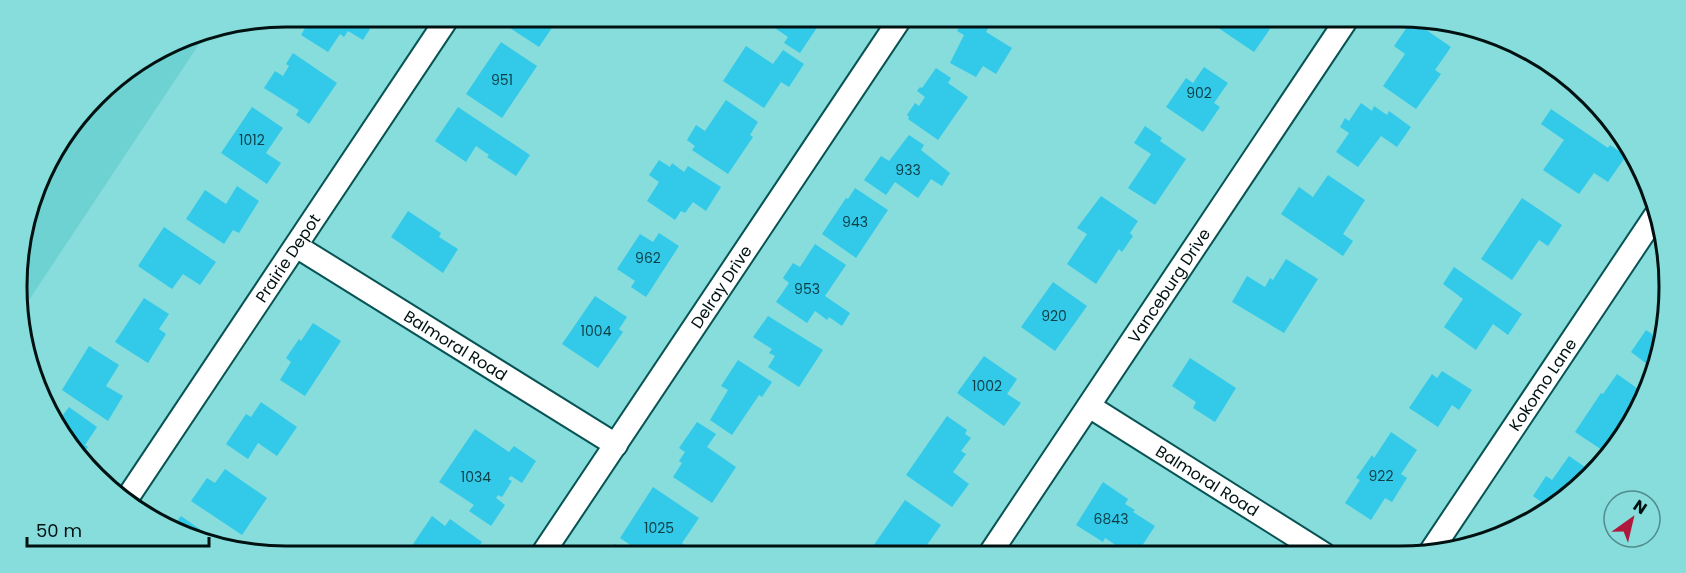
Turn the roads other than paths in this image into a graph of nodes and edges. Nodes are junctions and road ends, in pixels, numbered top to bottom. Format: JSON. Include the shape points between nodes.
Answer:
{"nodes":[{"id":1,"x":442,"y":27,"type":"edge"},
{"id":2,"x":895,"y":27,"type":"edge"},
{"id":3,"x":1342,"y":27,"type":"edge"},
{"id":4,"x":1651,"y":222,"type":"edge"},
{"id":5,"x":296,"y":246,"type":"junction"},
{"id":6,"x":1089,"y":406,"type":"junction"},
{"id":7,"x":616,"y":445,"type":"junction"},
{"id":8,"x":131,"y":493,"type":"edge"},
{"id":9,"x":1436,"y":543,"type":"edge"},
{"id":10,"x":549,"y":546,"type":"edge"},
{"id":11,"x":995,"y":546,"type":"edge"},
{"id":12,"x":1311,"y":546,"type":"edge"}],
"edges":[{"from":1,"to":5,"type":"street","name":"Prairie Depot"},
{"from":2,"to":7,"type":"street","name":"Delray Drive"},
{"from":3,"to":6,"type":"street","name":"Vanceburg Drive"},
{"from":4,"to":9,"type":"street","name":"Kokomo Lane"},
{"from":5,"to":7,"type":"street","name":"Balmoral Road"},
{"from":5,"to":8,"type":"street","name":"Prairie Depot"},
{"from":6,"to":11,"type":"street","name":"Vanceburg Drive"},
{"from":6,"to":12,"type":"street","name":"Balmoral Road"},
{"from":7,"to":10,"type":"street","name":"Delray Drive"}]}
